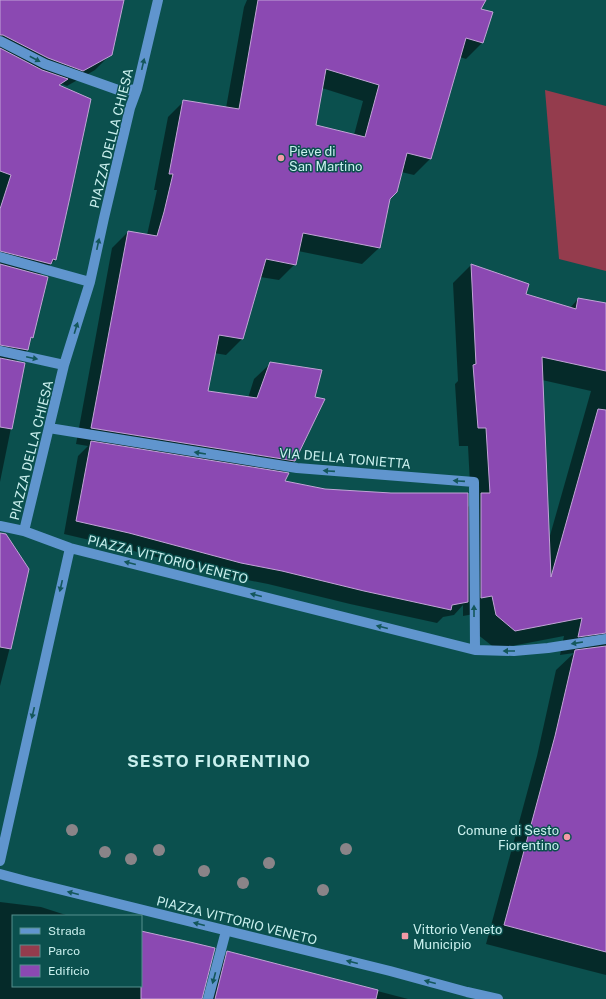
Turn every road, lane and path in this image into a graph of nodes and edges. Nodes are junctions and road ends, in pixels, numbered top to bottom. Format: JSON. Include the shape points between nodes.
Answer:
{"nodes":[{"id":1,"x":158,"y":0,"type":"edge"},
{"id":2,"x":0,"y":41,"type":"edge"},
{"id":3,"x":137,"y":89,"type":"junction"},
{"id":4,"x":0,"y":257,"type":"edge"},
{"id":5,"x":90,"y":282,"type":"junction"},
{"id":6,"x":0,"y":351,"type":"edge"},
{"id":7,"x":64,"y":365,"type":"junction"},
{"id":8,"x":49,"y":428,"type":"junction"},
{"id":9,"x":0,"y":526,"type":"edge"},
{"id":10,"x":24,"y":531,"type":"junction"},
{"id":11,"x":70,"y":548,"type":"junction"},
{"id":12,"x":606,"y":639,"type":"edge"},
{"id":13,"x":475,"y":650,"type":"junction"},
{"id":14,"x":0,"y":861,"type":"edge"},
{"id":15,"x":0,"y":874,"type":"edge"},
{"id":16,"x":226,"y":931,"type":"junction"},
{"id":17,"x":466,"y":995,"type":"edge"},
{"id":18,"x":208,"y":999,"type":"edge"},
{"id":19,"x":498,"y":999,"type":"edge"}],
"edges":[{"from":3,"to":1,"type":"street","name":"PIAZZA DELLA CHIESA","one_way":true},
{"from":2,"to":3,"type":"street","one_way":true,"via":[[45,64],[121,91]]},
{"from":5,"to":3,"type":"street","name":"PIAZZA DELLA CHIESA","one_way":true,"via":[[128,116]]},
{"from":4,"to":5,"type":"street"},
{"from":7,"to":5,"type":"street","name":"PIAZZA DELLA CHIESA","one_way":true},
{"from":6,"to":7,"type":"street","one_way":true},
{"from":7,"to":8,"type":"street","name":"PIAZZA DELLA CHIESA"},
{"from":8,"to":10,"type":"street","name":"PIAZZA DELLA CHIESA"},
{"from":13,"to":8,"type":"street","name":"VIA DELLA TONIETTA","one_way":true,"via":[[474,482],[297,468]]},
{"from":9,"to":10,"type":"street"},
{"from":10,"to":11,"type":"street"},
{"from":13,"to":11,"type":"street","name":"PIAZZA VITTORIO VENETO","one_way":true},
{"from":11,"to":14,"type":"street","name":"PIAZZA VITTORIO VENETO","one_way":true},
{"from":12,"to":13,"type":"street","name":"PIAZZA VITTORIO VENETO","one_way":true,"via":[[514,651]]},
{"from":16,"to":15,"type":"street","name":"PIAZZA VITTORIO VENETO","one_way":true},
{"from":17,"to":16,"type":"street","name":"PIAZZA VITTORIO VENETO","one_way":true,"via":[[390,971]]},
{"from":16,"to":18,"type":"street","one_way":true},
{"from":17,"to":19,"type":"street","name":"PIAZZA VITTORIO VENETO"}]}
